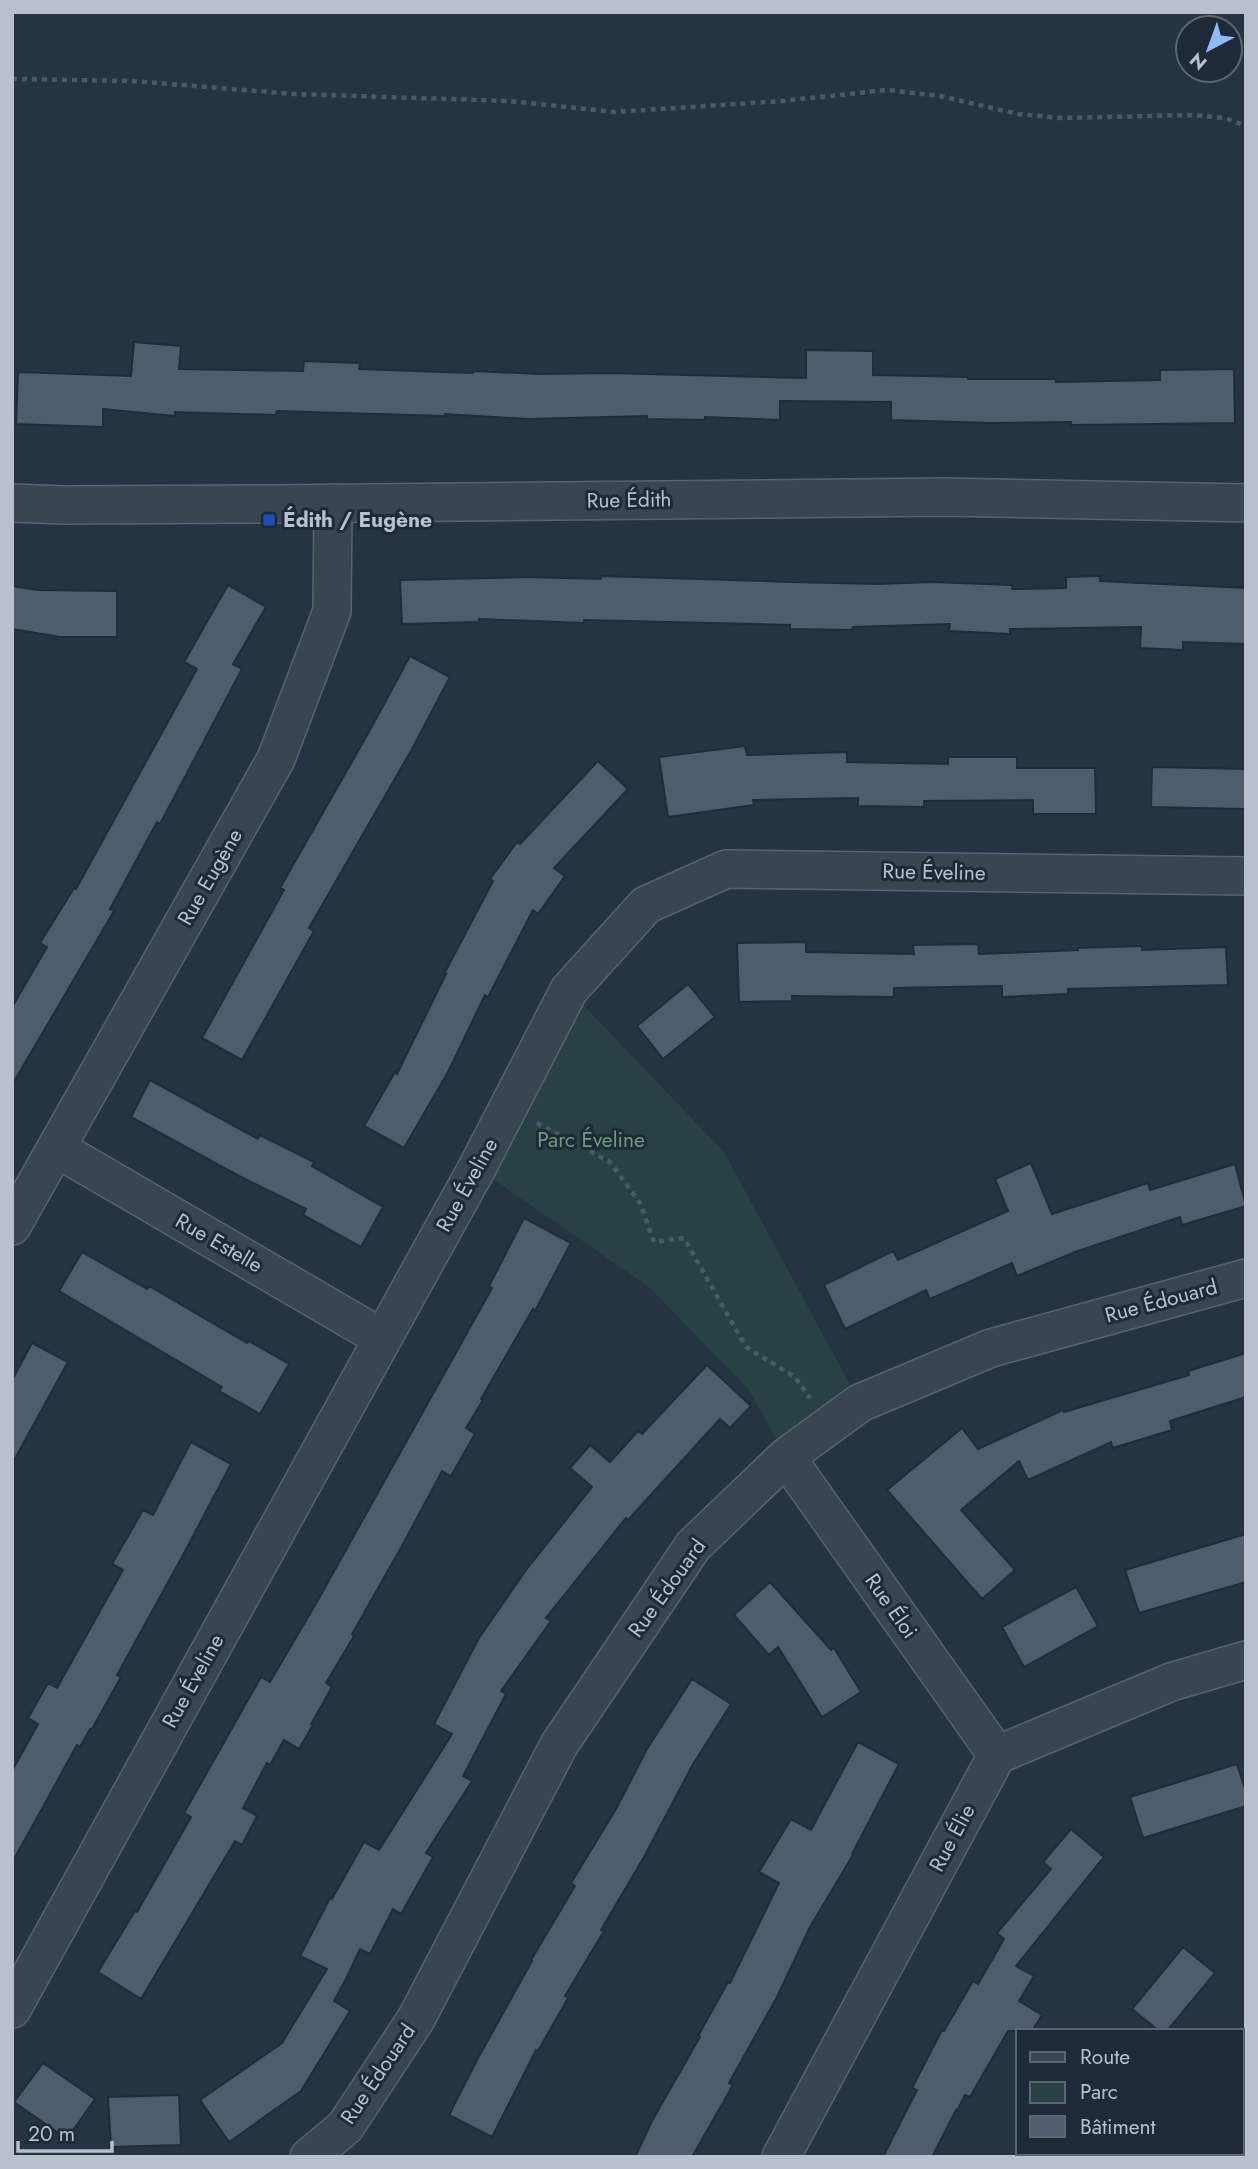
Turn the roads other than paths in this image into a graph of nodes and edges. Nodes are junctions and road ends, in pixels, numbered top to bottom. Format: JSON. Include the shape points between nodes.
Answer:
{"nodes":[{"id":1,"x":12,"y":503,"type":"edge"},
{"id":2,"x":333,"y":503,"type":"junction"},
{"id":3,"x":1246,"y":503,"type":"edge"},
{"id":4,"x":1246,"y":876,"type":"edge"},
{"id":5,"x":56,"y":1148,"type":"junction"},
{"id":6,"x":12,"y":1226,"type":"edge"},
{"id":7,"x":1246,"y":1278,"type":"edge"},
{"id":8,"x":382,"y":1338,"type":"junction"},
{"id":9,"x":786,"y":1457,"type":"junction"},
{"id":10,"x":1246,"y":1660,"type":"edge"},
{"id":11,"x":997,"y":1755,"type":"junction"},
{"id":12,"x":12,"y":2010,"type":"edge"},
{"id":13,"x":309,"y":2157,"type":"edge"},
{"id":14,"x":781,"y":2157,"type":"edge"}],
"edges":[{"from":1,"to":2,"type":"street","name":"Rue Édith"},
{"from":2,"to":3,"type":"street","name":"Rue Édith","via":[[945,496]]},
{"from":2,"to":5,"type":"street","name":"Rue Eugène","via":[[332,611],[276,759]]},
{"from":4,"to":8,"type":"street","name":"Rue Éveline","via":[[726,869],[646,905],[569,990]]},
{"from":5,"to":6,"type":"street","name":"Rue Eugène"},
{"from":5,"to":8,"type":"street","name":"Rue Estelle"},
{"from":7,"to":9,"type":"street","name":"Rue Édouard","via":[[991,1348],[860,1403]]},
{"from":8,"to":12,"type":"street","name":"Rue Éveline"},
{"from":9,"to":11,"type":"street","name":"Rue Éloi"},
{"from":9,"to":13,"type":"street","name":"Rue Édouard","via":[[693,1546],[559,1745],[416,2019],[345,2127]]},
{"from":10,"to":11,"type":"street","via":[[1171,1682]]},
{"from":11,"to":14,"type":"street","name":"Rue Élie"}]}
